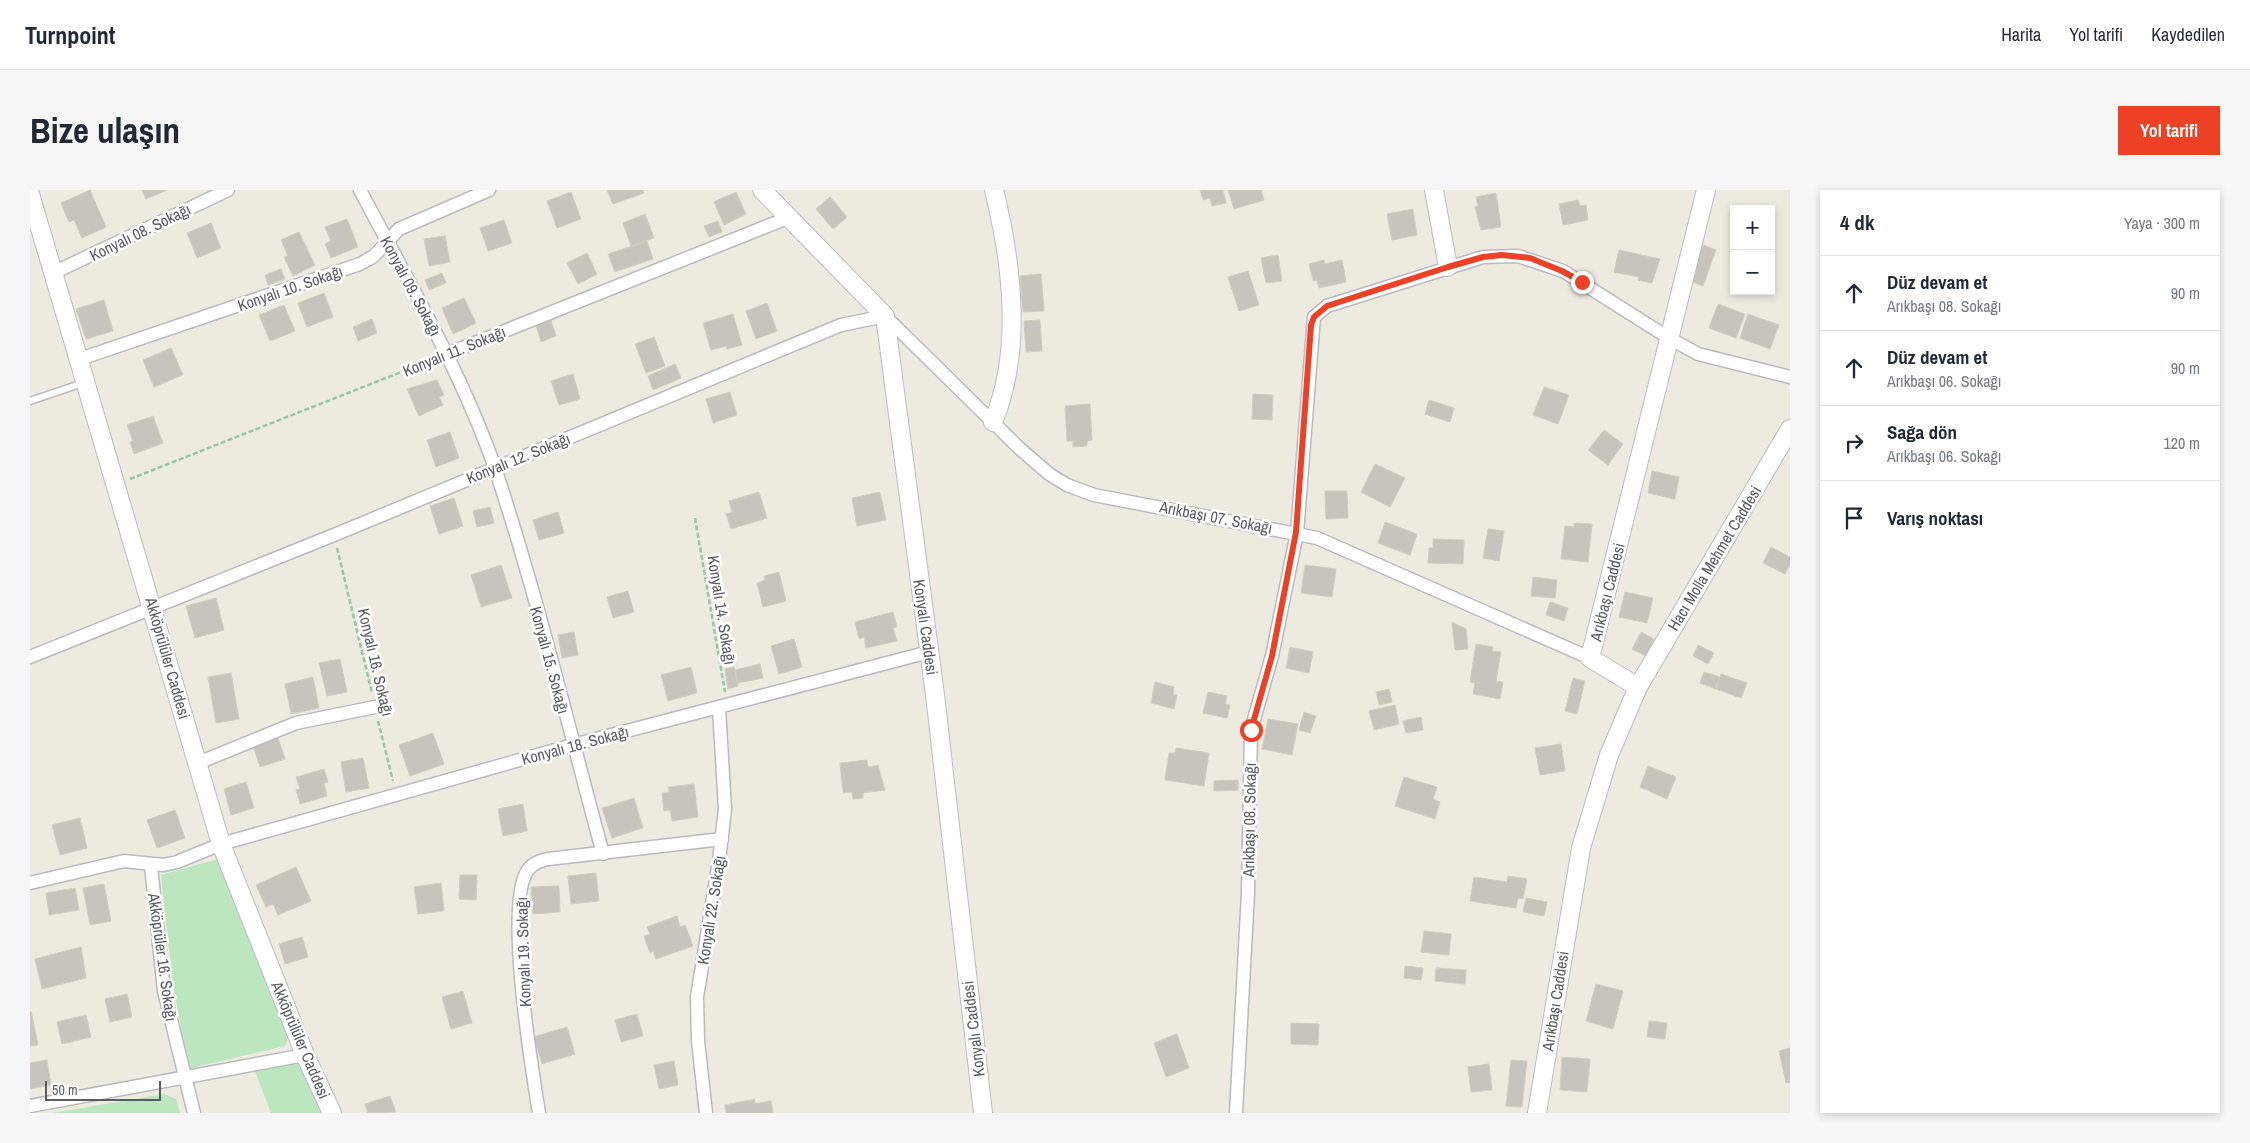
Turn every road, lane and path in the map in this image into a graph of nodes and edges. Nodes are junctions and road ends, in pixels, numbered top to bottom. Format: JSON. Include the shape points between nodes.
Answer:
{"nodes":[{"id":1,"x":228,"y":190,"type":"edge"},
{"id":2,"x":360,"y":190,"type":"edge"},
{"id":3,"x":489,"y":190,"type":"edge"},
{"id":4,"x":762,"y":190,"type":"edge"},
{"id":5,"x":994,"y":190,"type":"edge"},
{"id":6,"x":1434,"y":190,"type":"edge"},
{"id":7,"x":1706,"y":190,"type":"edge"},
{"id":8,"x":30,"y":194,"type":"edge"},
{"id":9,"x":790,"y":217,"type":"junction"},
{"id":10,"x":387,"y":241,"type":"junction"},
{"id":11,"x":1448,"y":267,"type":"junction"},
{"id":12,"x":53,"y":274,"type":"junction"},
{"id":13,"x":884,"y":316,"type":"junction"},
{"id":14,"x":1669,"y":338,"type":"junction"},
{"id":15,"x":447,"y":354,"type":"junction"},
{"id":16,"x":77,"y":360,"type":"junction"},
{"id":17,"x":1790,"y":376,"type":"edge"},
{"id":18,"x":84,"y":383,"type":"junction"},
{"id":19,"x":30,"y":400,"type":"edge"},
{"id":20,"x":993,"y":422,"type":"junction"},
{"id":21,"x":1790,"y":429,"type":"edge"},
{"id":22,"x":494,"y":467,"type":"junction"},
{"id":23,"x":117,"y":484,"type":"junction"},
{"id":24,"x":696,"y":518,"type":"dead end"},
{"id":25,"x":1296,"y":532,"type":"junction"},
{"id":26,"x":334,"y":535,"type":"junction"},
{"id":27,"x":153,"y":608,"type":"junction"},
{"id":28,"x":930,"y":652,"type":"junction"},
{"id":29,"x":30,"y":657,"type":"edge"},
{"id":30,"x":1590,"y":658,"type":"junction"},
{"id":31,"x":1638,"y":687,"type":"junction"},
{"id":32,"x":375,"y":707,"type":"junction"},
{"id":33,"x":723,"y":707,"type":"junction"},
{"id":34,"x":573,"y":745,"type":"junction"},
{"id":35,"x":198,"y":763,"type":"junction"},
{"id":36,"x":396,"y":794,"type":"junction"},
{"id":37,"x":722,"y":838,"type":"junction"},
{"id":38,"x":221,"y":844,"type":"junction"},
{"id":39,"x":603,"y":854,"type":"junction"},
{"id":40,"x":151,"y":866,"type":"junction"},
{"id":41,"x":30,"y":883,"type":"edge"},
{"id":42,"x":305,"y":1055,"type":"junction"},
{"id":43,"x":184,"y":1076,"type":"junction"},
{"id":44,"x":30,"y":1106,"type":"edge"},
{"id":45,"x":194,"y":1113,"type":"edge"},
{"id":46,"x":332,"y":1113,"type":"edge"},
{"id":47,"x":539,"y":1113,"type":"edge"},
{"id":48,"x":706,"y":1113,"type":"edge"},
{"id":49,"x":983,"y":1113,"type":"edge"},
{"id":50,"x":1236,"y":1113,"type":"edge"},
{"id":51,"x":1537,"y":1113,"type":"edge"}],
"edges":[{"from":1,"to":12,"type":"street","name":"Konyalı 08. Sokağı"},
{"from":2,"to":10,"type":"street","name":"Konyalı 09. Sokağı"},
{"from":3,"to":10,"type":"street","name":"Konyalı 10. Sokağı","via":[[410,224],[392,234]]},
{"from":4,"to":9,"type":"street"},
{"from":5,"to":20,"type":"street","via":[[1006,253],[1011,350],[1005,391]]},
{"from":6,"to":11,"type":"street"},
{"from":7,"to":14,"type":"street","name":"Arıkbaşı Caddesi"},
{"from":8,"to":12,"type":"street","name":"Akköprülüler Caddesi"},
{"from":9,"to":13,"type":"street"},
{"from":9,"to":15,"type":"street","name":"Konyalı 11. Sokağı"},
{"from":10,"to":15,"type":"street","name":"Konyalı 09. Sokağı"},
{"from":10,"to":16,"type":"street","name":"Konyalı 10. Sokağı","via":[[374,256],[360,264]]},
{"from":11,"to":14,"type":"street","name":"Arıkbaşı 08. Sokağı","via":[[1483,257],[1530,258],[1582,282]]},
{"from":11,"to":25,"type":"street","name":"Arıkbaşı 08. Sokağı","via":[[1327,306],[1314,317]]},
{"from":12,"to":16,"type":"street","name":"Akköprülüler Caddesi"},
{"from":13,"to":20,"type":"street","name":"Arıkbaşı 07. Sokağı"},
{"from":13,"to":22,"type":"street","name":"Konyalı 12. Sokağı","via":[[841,325]]},
{"from":13,"to":28,"type":"street","name":"Konyalı Caddesi"},
{"from":14,"to":17,"type":"street","name":"Arıkbaşı 08. Sokağı","via":[[1698,354]]},
{"from":14,"to":30,"type":"street","name":"Arıkbaşı Caddesi"},
{"from":15,"to":22,"type":"street","name":"Konyalı 09. Sokağı"},
{"from":15,"to":23,"type":"path","name":"Konyalı 11. Sokağı"},
{"from":16,"to":18,"type":"street","name":"Akköprülüler Caddesi"},
{"from":18,"to":19,"type":"lane"},
{"from":18,"to":23,"type":"street","name":"Akköprülüler Caddesi"},
{"from":20,"to":25,"type":"street","name":"Arıkbaşı 07. Sokağı","via":[[1049,474],[1094,495]]},
{"from":21,"to":31,"type":"street","name":"Hacı Molla Mehmet Caddesi"},
{"from":22,"to":26,"type":"street","name":"Konyalı 12. Sokağı"},
{"from":22,"to":34,"type":"street","name":"Konyalı 15. Sokağı","via":[[537,609]]},
{"from":23,"to":27,"type":"street","name":"Akköprülüler Caddesi"},
{"from":24,"to":33,"type":"path","name":"Konyalı 14. Sokağı"},
{"from":25,"to":30,"type":"street","name":"Arıkbaşı 07. Sokağı","via":[[1342,547]]},
{"from":25,"to":50,"type":"street","name":"Arıkbaşı 08. Sokağı","via":[[1272,656],[1251,730],[1248,894]]},
{"from":26,"to":27,"type":"street","name":"Konyalı 12. Sokağı"},
{"from":26,"to":32,"type":"path","name":"Konyalı 16. Sokağı"},
{"from":27,"to":29,"type":"street","name":"Konyalı 12. Sokağı"},
{"from":27,"to":35,"type":"street","name":"Akköprülüler Caddesi"},
{"from":28,"to":33,"type":"street","name":"Konyalı 18. Sokağı"},
{"from":28,"to":49,"type":"street","name":"Konyalı Caddesi"},
{"from":30,"to":31,"type":"street","name":"Arıkbaşı Caddesi"},
{"from":31,"to":51,"type":"street","name":"Arıkbaşı Caddesi","via":[[1609,755],[1581,848]]},
{"from":32,"to":35,"type":"street","via":[[289,725]]},
{"from":32,"to":36,"type":"path","name":"Konyalı 16. Sokağı"},
{"from":33,"to":34,"type":"street","name":"Konyalı 18. Sokağı"},
{"from":33,"to":37,"type":"street","name":"Konyalı 22. Sokağı","via":[[725,795]]},
{"from":34,"to":36,"type":"street","name":"Konyalı 18. Sokağı"},
{"from":34,"to":39,"type":"street","name":"Konyalı 15. Sokağı"},
{"from":35,"to":38,"type":"street","name":"Akköprülüler Caddesi"},
{"from":36,"to":38,"type":"street","name":"Konyalı 18. Sokağı"},
{"from":37,"to":39,"type":"street","name":"Konyalı 19. Sokağı"},
{"from":37,"to":48,"type":"street","name":"Konyalı 22. Sokağı","via":[[698,997],[698,1041]]},
{"from":38,"to":40,"type":"street","name":"Konyalı 18. Sokağı","via":[[177,862]]},
{"from":38,"to":42,"type":"street","name":"Akköprülüler Caddesi"},
{"from":39,"to":47,"type":"street","name":"Konyalı 19. Sokağı","via":[[536,862],[523,879],[519,912],[521,975]]},
{"from":40,"to":41,"type":"street","name":"Konyalı 18. Sokağı","via":[[124,861]]},
{"from":40,"to":43,"type":"street","name":"Akköprüler 16. Sokağı","via":[[164,992]]},
{"from":42,"to":43,"type":"street"},
{"from":42,"to":46,"type":"street","name":"Akköprülüler Caddesi"},
{"from":43,"to":44,"type":"street"},
{"from":43,"to":45,"type":"street","name":"Akköprüler 16. Sokağı"}]}
